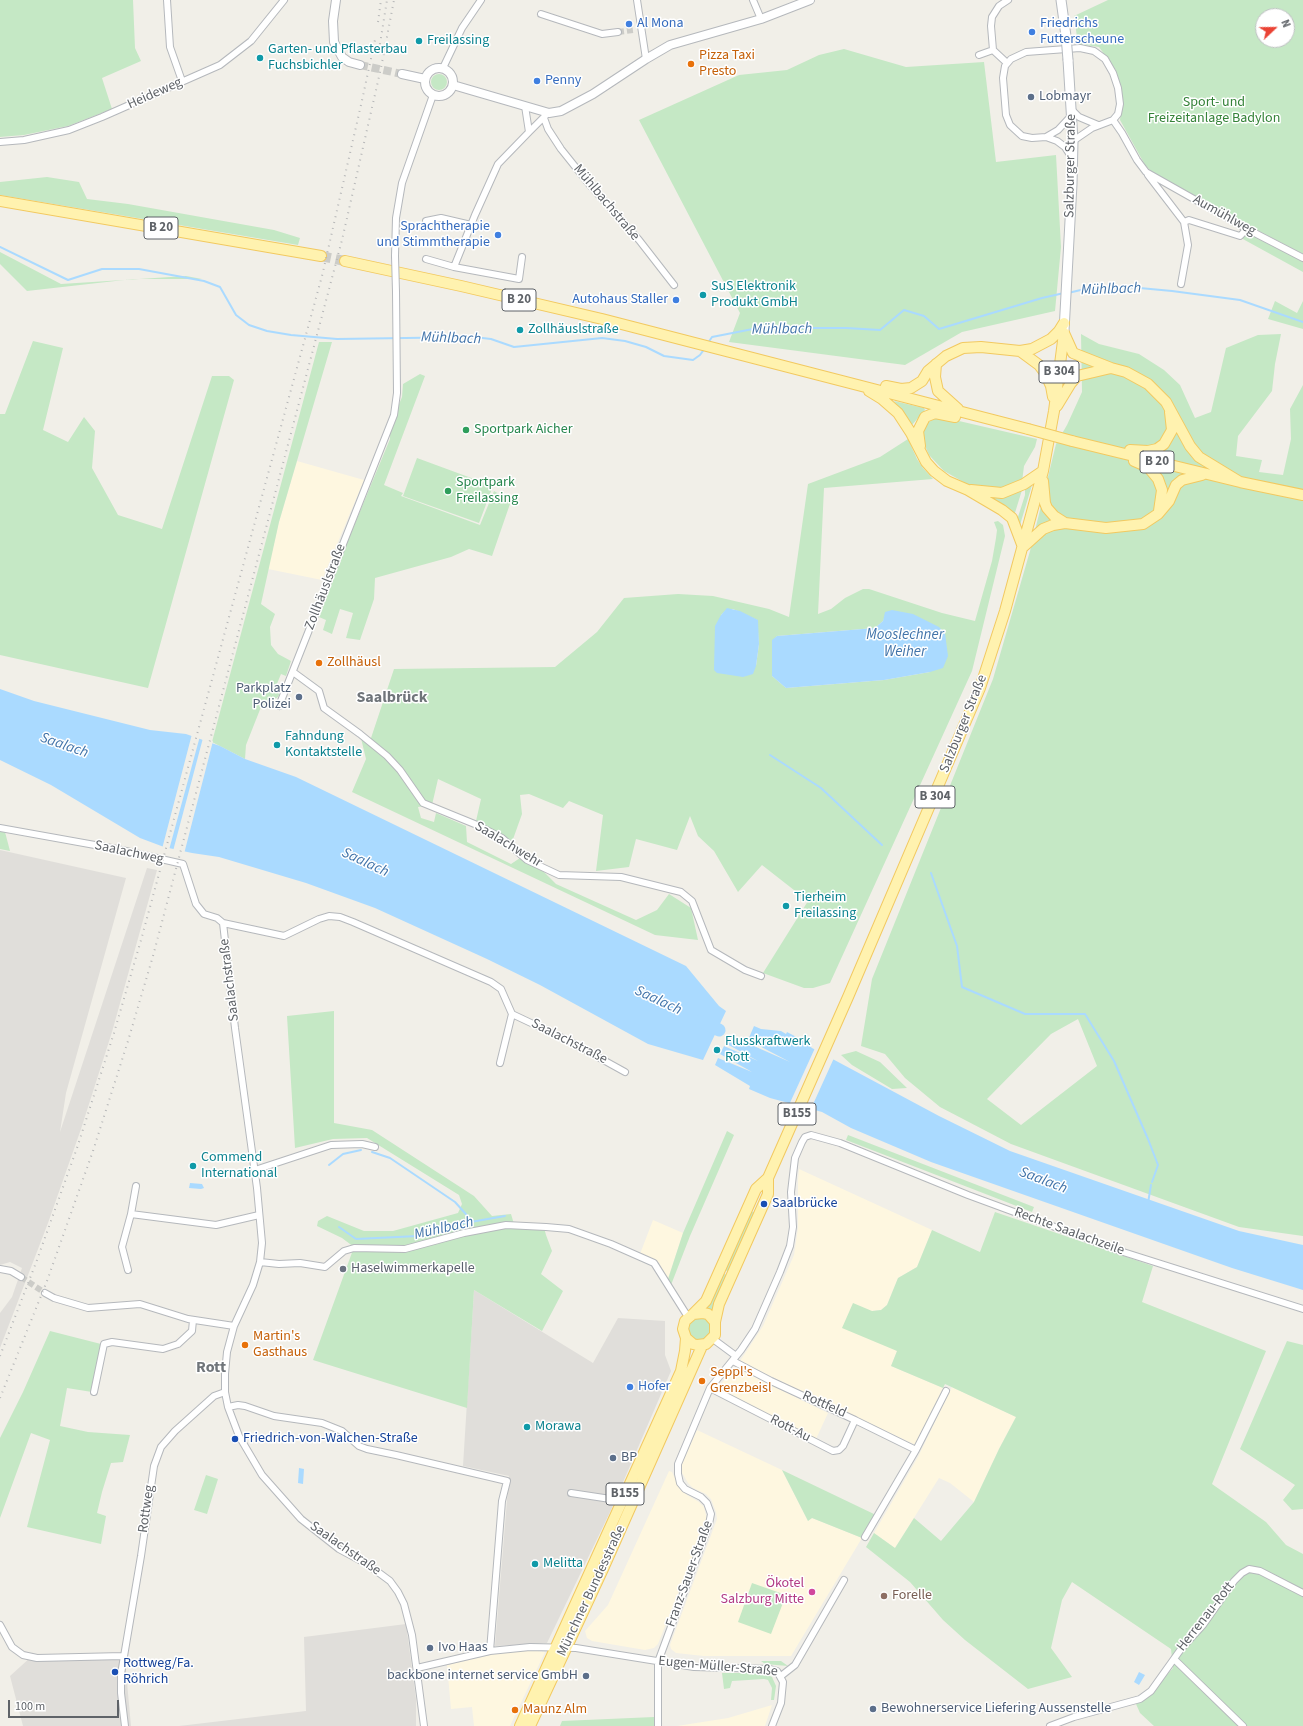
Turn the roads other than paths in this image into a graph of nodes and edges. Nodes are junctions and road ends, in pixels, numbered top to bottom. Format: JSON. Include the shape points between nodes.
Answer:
{"nodes":[{"id":1,"x":167,"y":0,"type":"edge"},
{"id":2,"x":284,"y":0,"type":"edge"},
{"id":3,"x":336,"y":0,"type":"edge"},
{"id":4,"x":481,"y":0,"type":"edge"},
{"id":5,"x":637,"y":0,"type":"edge"},
{"id":6,"x":753,"y":0,"type":"edge"},
{"id":7,"x":810,"y":0,"type":"edge"},
{"id":8,"x":1008,"y":0,"type":"edge"},
{"id":9,"x":1061,"y":0,"type":"edge"},
{"id":10,"x":541,"y":14,"type":"dead end"},
{"id":11,"x":761,"y":18,"type":"junction"},
{"id":12,"x":641,"y":29,"type":"junction"},
{"id":13,"x":634,"y":30,"type":"tunnel mouth"},
{"id":14,"x":618,"y":32,"type":"tunnel mouth"},
{"id":15,"x":993,"y":50,"type":"junction"},
{"id":16,"x":979,"y":55,"type":"dead end"},
{"id":17,"x":646,"y":59,"type":"junction"},
{"id":18,"x":1007,"y":63,"type":"junction"},
{"id":19,"x":360,"y":66,"type":"tunnel mouth"},
{"id":20,"x":443,"y":68,"type":"junction"},
{"id":21,"x":402,"y":74,"type":"tunnel mouth"},
{"id":22,"x":425,"y":79,"type":"junction"},
{"id":23,"x":182,"y":81,"type":"junction"},
{"id":24,"x":453,"y":85,"type":"junction"},
{"id":25,"x":433,"y":95,"type":"junction"},
{"id":26,"x":525,"y":106,"type":"junction"},
{"id":27,"x":1072,"y":112,"type":"junction"},
{"id":28,"x":547,"y":115,"type":"junction"},
{"id":29,"x":1113,"y":120,"type":"junction"},
{"id":30,"x":1098,"y":125,"type":"junction"},
{"id":31,"x":528,"y":132,"type":"junction"},
{"id":32,"x":1046,"y":137,"type":"junction"},
{"id":33,"x":1073,"y":141,"type":"junction"},
{"id":34,"x":0,"y":142,"type":"edge"},
{"id":35,"x":1073,"y":159,"type":"junction"},
{"id":36,"x":1146,"y":172,"type":"junction"},
{"id":37,"x":0,"y":201,"type":"edge"},
{"id":38,"x":426,"y":221,"type":"dead end"},
{"id":39,"x":1184,"y":222,"type":"junction"},
{"id":40,"x":471,"y":225,"type":"junction"},
{"id":41,"x":1247,"y":229,"type":"junction"},
{"id":42,"x":322,"y":256,"type":"tunnel mouth"},
{"id":43,"x":522,"y":257,"type":"dead end"},
{"id":44,"x":1303,"y":258,"type":"edge"},
{"id":45,"x":426,"y":259,"type":"dead end"},
{"id":46,"x":345,"y":261,"type":"tunnel mouth"},
{"id":47,"x":454,"y":267,"type":"junction"},
{"id":48,"x":674,"y":284,"type":"dead end"},
{"id":49,"x":1181,"y":284,"type":"dead end"},
{"id":50,"x":1064,"y":328,"type":"junction"},
{"id":51,"x":1020,"y":351,"type":"junction"},
{"id":52,"x":936,"y":364,"type":"junction"},
{"id":53,"x":1111,"y":368,"type":"junction"},
{"id":54,"x":863,"y":386,"type":"junction"},
{"id":55,"x":1166,"y":402,"type":"junction"},
{"id":56,"x":959,"y":411,"type":"junction"},
{"id":57,"x":1054,"y":411,"type":"junction"},
{"id":58,"x":995,"y":421,"type":"junction"},
{"id":59,"x":1108,"y":450,"type":"junction"},
{"id":60,"x":923,"y":458,"type":"junction"},
{"id":61,"x":1043,"y":471,"type":"junction"},
{"id":62,"x":1206,"y":474,"type":"junction"},
{"id":63,"x":1240,"y":482,"type":"junction"},
{"id":64,"x":968,"y":490,"type":"junction"},
{"id":65,"x":1303,"y":496,"type":"edge"},
{"id":66,"x":1158,"y":514,"type":"junction"},
{"id":67,"x":1065,"y":523,"type":"junction"},
{"id":68,"x":1023,"y":547,"type":"junction"},
{"id":69,"x":294,"y":672,"type":"junction"},
{"id":70,"x":279,"y":706,"type":"dead end"},
{"id":71,"x":0,"y":828,"type":"edge"},
{"id":72,"x":223,"y":923,"type":"junction"},
{"id":73,"x":761,"y":976,"type":"dead end"},
{"id":74,"x":512,"y":1014,"type":"junction"},
{"id":75,"x":500,"y":1063,"type":"dead end"},
{"id":76,"x":626,"y":1072,"type":"dead end"},
{"id":77,"x":812,"y":1079,"type":"joint"},
{"id":78,"x":840,"y":1142,"type":"joint"},
{"id":79,"x":375,"y":1147,"type":"dead end"},
{"id":80,"x":255,"y":1172,"type":"junction"},
{"id":81,"x":768,"y":1178,"type":"junction"},
{"id":82,"x":136,"y":1186,"type":"dead end"},
{"id":83,"x":131,"y":1214,"type":"junction"},
{"id":84,"x":259,"y":1215,"type":"junction"},
{"id":85,"x":260,"y":1262,"type":"junction"},
{"id":86,"x":0,"y":1269,"type":"edge"},
{"id":87,"x":128,"y":1270,"type":"dead end"},
{"id":88,"x":20,"y":1277,"type":"tunnel mouth"},
{"id":89,"x":45,"y":1293,"type":"tunnel mouth"},
{"id":90,"x":1303,"y":1309,"type":"edge"},
{"id":91,"x":690,"y":1316,"type":"junction"},
{"id":92,"x":194,"y":1320,"type":"junction"},
{"id":93,"x":715,"y":1322,"type":"junction"},
{"id":94,"x":234,"y":1326,"type":"junction"},
{"id":95,"x":686,"y":1338,"type":"junction"},
{"id":96,"x":713,"y":1339,"type":"junction"},
{"id":97,"x":702,"y":1346,"type":"junction"},
{"id":98,"x":734,"y":1358,"type":"junction"},
{"id":99,"x":710,"y":1388,"type":"junction"},
{"id":100,"x":946,"y":1391,"type":"dead end"},
{"id":101,"x":94,"y":1392,"type":"dead end"},
{"id":102,"x":225,"y":1392,"type":"junction"},
{"id":103,"x":228,"y":1407,"type":"junction"},
{"id":104,"x":855,"y":1420,"type":"junction"},
{"id":105,"x":916,"y":1450,"type":"junction"},
{"id":106,"x":571,"y":1493,"type":"dead end"},
{"id":107,"x":622,"y":1503,"type":"junction"},
{"id":108,"x":865,"y":1537,"type":"dead end"},
{"id":109,"x":844,"y":1580,"type":"dead end"},
{"id":110,"x":1303,"y":1594,"type":"edge"},
{"id":111,"x":0,"y":1626,"type":"edge"},
{"id":112,"x":555,"y":1648,"type":"junction"},
{"id":113,"x":566,"y":1648,"type":"junction"},
{"id":114,"x":490,"y":1651,"type":"junction"},
{"id":115,"x":123,"y":1656,"type":"junction"},
{"id":116,"x":1174,"y":1659,"type":"junction"},
{"id":117,"x":658,"y":1662,"type":"junction"},
{"id":118,"x":417,"y":1668,"type":"junction"},
{"id":119,"x":781,"y":1676,"type":"junction"},
{"id":120,"x":125,"y":1726,"type":"edge"},
{"id":121,"x":424,"y":1726,"type":"edge"},
{"id":122,"x":520,"y":1726,"type":"edge"},
{"id":123,"x":530,"y":1726,"type":"edge"},
{"id":124,"x":658,"y":1726,"type":"edge"},
{"id":125,"x":772,"y":1726,"type":"edge"},
{"id":126,"x":1050,"y":1726,"type":"edge"},
{"id":127,"x":1243,"y":1726,"type":"edge"}],
"edges":[{"from":1,"to":23,"type":"street","via":[[170,47]]},
{"from":2,"to":23,"type":"street","name":"Heideweg","via":[[251,41],[220,65]]},
{"from":3,"to":19,"type":"street","via":[[334,42],[342,57]]},
{"from":4,"to":20,"type":"street","via":[[462,28]]},
{"from":5,"to":12,"type":"street"},
{"from":6,"to":11,"type":"street"},
{"from":7,"to":11,"type":"street"},
{"from":8,"to":15,"type":"street","via":[[999,6],[992,18]]},
{"from":9,"to":27,"type":"main road","name":"Salzburger Straße","bridge":true},
{"from":10,"to":14,"type":"street","via":[[602,34]]},
{"from":11,"to":17,"type":"street","via":[[679,41]]},
{"from":12,"to":13,"type":"street"},
{"from":12,"to":17,"type":"street"},
{"from":15,"to":16,"type":"street"},
{"from":15,"to":18,"type":"street"},
{"from":17,"to":28,"type":"street","via":[[572,106]]},
{"from":18,"to":29,"type":"street","via":[[1015,56],[1026,52],[1080,48],[1094,51],[1105,59],[1118,88],[1120,104],[1118,114]]},
{"from":18,"to":32,"type":"street","via":[[1002,78],[1006,115],[1010,125],[1022,136]]},
{"from":20,"to":22,"type":"street","via":[[431,70]]},
{"from":20,"to":24,"type":"street","via":[[452,76]]},
{"from":21,"to":22,"type":"street"},
{"from":22,"to":25,"type":"street","via":[[425,87]]},
{"from":23,"to":34,"type":"street","name":"Heideweg","via":[[69,130],[24,140]]},
{"from":24,"to":25,"type":"street","via":[[446,94]]},
{"from":24,"to":26,"type":"street"},
{"from":25,"to":69,"type":"street","name":"Zollhäuslstraße","bridge":true,"via":[[402,183],[396,218],[397,393],[394,415]]},
{"from":26,"to":28,"type":"street"},
{"from":26,"to":31,"type":"street"},
{"from":27,"to":30,"type":"street"},
{"from":27,"to":32,"type":"street","via":[[1058,130]]},
{"from":27,"to":33,"type":"main road","name":"Salzburger Straße"},
{"from":28,"to":31,"type":"street"},
{"from":28,"to":48,"type":"street","name":"Mühlbachstraße","via":[[548,129],[561,149]]},
{"from":29,"to":30,"type":"street"},
{"from":29,"to":36,"type":"street","name":"Aumühlweg"},
{"from":30,"to":33,"type":"street"},
{"from":31,"to":40,"type":"street","via":[[498,164]]},
{"from":32,"to":35,"type":"street","via":[[1058,141]]},
{"from":33,"to":35,"type":"main road","name":"Salzburger Straße"},
{"from":35,"to":50,"type":"main road","name":"Salzburger Straße"},
{"from":36,"to":39,"type":"street","name":"Aumühlweg"},
{"from":36,"to":41,"type":"street","name":"Aumühlweg"},
{"from":37,"to":42,"type":"main road","number":"B 20"},
{"from":38,"to":40,"type":"street","via":[[442,218]]},
{"from":39,"to":41,"type":"street","via":[[1189,220],[1240,236]]},
{"from":39,"to":49,"type":"street","name":"Aumühlweg","via":[[1188,245]]},
{"from":40,"to":47,"type":"street"},
{"from":41,"to":44,"type":"street","name":"Aumühlweg"},
{"from":43,"to":47,"type":"street","via":[[519,279]]},
{"from":45,"to":47,"type":"street"},
{"from":46,"to":54,"type":"main road","number":"B 20","via":[[461,286]]},
{"from":50,"to":51,"type":"main road","via":[[1052,339],[1032,349]]},
{"from":50,"to":53,"type":"main road","via":[[1073,353]]},
{"from":50,"to":57,"type":"main road","number":"B 304"},
{"from":51,"to":52,"type":"main road","via":[[963,348]]},
{"from":51,"to":57,"type":"main road","via":[[1045,373],[1051,386]]},
{"from":52,"to":54,"type":"main road","via":[[928,370],[922,381],[911,388]]},
{"from":52,"to":56,"type":"main road","via":[[938,390]]},
{"from":53,"to":55,"type":"main road","via":[[1138,377],[1157,391]]},
{"from":53,"to":57,"type":"main road","via":[[1077,376]]},
{"from":54,"to":56,"type":"main road","number":"B 20"},
{"from":54,"to":60,"type":"main road","via":[[898,414]]},
{"from":55,"to":59,"type":"main road","via":[[1172,425],[1170,435],[1164,444],[1148,451]]},
{"from":55,"to":63,"type":"main road","via":[[1193,450],[1203,461]]},
{"from":56,"to":58,"type":"main road","number":"B 20"},
{"from":57,"to":61,"type":"main road","number":"B 304"},
{"from":58,"to":59,"type":"main road","number":"B 20","bridge":true},
{"from":58,"to":60,"type":"main road","via":[[970,420],[939,413],[928,415],[922,422],[918,434]]},
{"from":59,"to":62,"type":"main road","number":"B 20"},
{"from":59,"to":66,"type":"main road","via":[[1148,467],[1155,474],[1162,490]]},
{"from":60,"to":64,"type":"main road","via":[[939,476]]},
{"from":61,"to":64,"type":"main road","via":[[1024,484],[1002,493]]},
{"from":61,"to":67,"type":"main road","via":[[1045,503],[1054,516]]},
{"from":61,"to":68,"type":"main road","number":"B 304"},
{"from":62,"to":63,"type":"main road","number":"B 20"},
{"from":62,"to":66,"type":"main road","via":[[1182,480],[1176,485],[1169,501]]},
{"from":63,"to":65,"type":"main road","number":"B 20"},
{"from":64,"to":68,"type":"main road","via":[[1012,518]]},
{"from":66,"to":67,"type":"main road","via":[[1143,524],[1130,526],[1106,528]]},
{"from":67,"to":68,"type":"main road","via":[[1043,529]]},
{"from":68,"to":77,"type":"main road","name":"Salzburger Straße","number":"B 304","via":[[980,688]]},
{"from":69,"to":70,"type":"street","name":"Zollhäuslstraße"},
{"from":69,"to":73,"type":"street","name":"Saalachwehr","via":[[319,691],[324,708],[387,756],[423,803],[502,838],[527,860],[560,875],[621,877],[681,892],[692,901],[710,950]]},
{"from":71,"to":72,"type":"street","name":"Saalachweg","via":[[183,864],[196,904],[204,914]]},
{"from":72,"to":74,"type":"street","name":"Saalachstraße","via":[[284,936],[319,919],[328,916],[340,917],[491,982],[501,989]]},
{"from":72,"to":80,"type":"street","name":"Saalachstraße"},
{"from":74,"to":75,"type":"street","name":"Saalachstraße"},
{"from":74,"to":76,"type":"street","name":"Saalachstraße","via":[[562,1037]]},
{"from":77,"to":81,"type":"main road","number":"B155"},
{"from":78,"to":90,"type":"street","name":"Rechte Saalachzeile","via":[[968,1195],[1120,1251]]},
{"from":78,"to":98,"type":"street","name":"Franz-Sauer-Straße","via":[[811,1135],[805,1137],[802,1142],[795,1158],[792,1175],[793,1227],[790,1246],[755,1329]]},
{"from":79,"to":80,"type":"street","via":[[362,1144],[331,1145]]},
{"from":80,"to":84,"type":"street","name":"Saalachstraße"},
{"from":81,"to":91,"type":"main road","number":"B155","via":[[756,1189],[706,1301]]},
{"from":81,"to":93,"type":"main road","number":"B155","via":[[768,1194],[720,1304]]},
{"from":82,"to":83,"type":"street"},
{"from":83,"to":84,"type":"street","via":[[216,1225]]},
{"from":83,"to":87,"type":"street","via":[[122,1247]]},
{"from":84,"to":85,"type":"street","name":"Saalachstraße","via":[[262,1243]]},
{"from":85,"to":91,"type":"street","via":[[300,1263],[325,1267],[344,1251],[354,1248],[405,1249],[506,1225],[561,1228],[594,1238],[654,1263]]},
{"from":85,"to":94,"type":"street","name":"Saalachstraße","via":[[253,1285]]},
{"from":86,"to":88,"type":"street","via":[[11,1271]]},
{"from":89,"to":92,"type":"street","via":[[88,1308],[140,1304]]},
{"from":91,"to":93,"type":"main road","via":[[703,1312]]},
{"from":91,"to":95,"type":"main road","via":[[683,1328]]},
{"from":92,"to":94,"type":"street"},
{"from":92,"to":101,"type":"street","via":[[192,1331],[178,1344],[163,1349],[112,1342],[104,1344]]},
{"from":93,"to":96,"type":"main road","via":[[716,1331]]},
{"from":94,"to":102,"type":"street","name":"Saalachstraße","via":[[225,1364]]},
{"from":95,"to":97,"type":"main road","via":[[693,1344]]},
{"from":95,"to":107,"type":"main road","name":"Münchner Bundesstraße","number":"B155","via":[[681,1371]]},
{"from":96,"to":97,"type":"main road"},
{"from":96,"to":98,"type":"street"},
{"from":97,"to":113,"type":"main road","name":"Münchner Bundesstraße","number":"B155"},
{"from":98,"to":99,"type":"street","name":"Franz-Sauer-Straße"},
{"from":98,"to":104,"type":"street","name":"Rottfeld","via":[[770,1381]]},
{"from":99,"to":104,"type":"street","name":"Rott-Au","via":[[833,1451],[843,1446]]},
{"from":99,"to":117,"type":"street","name":"Franz-Sauer-Straße","via":[[678,1464],[678,1474],[680,1483],[685,1489],[701,1497],[707,1503],[711,1514]]},
{"from":100,"to":105,"type":"street"},
{"from":102,"to":103,"type":"street","name":"Saalachstraße"},
{"from":102,"to":115,"type":"street","name":"Rottweg","via":[[214,1396],[161,1447],[154,1466]]},
{"from":103,"to":114,"type":"street","via":[[245,1406],[274,1416],[322,1423],[342,1431],[359,1446],[367,1449],[507,1480],[502,1501]]},
{"from":103,"to":118,"type":"street","name":"Saalachstraße","via":[[239,1436],[262,1475],[302,1519],[339,1548],[390,1581],[404,1604]]},
{"from":104,"to":105,"type":"street","name":"Rottfeld"},
{"from":105,"to":108,"type":"street"},
{"from":106,"to":107,"type":"street"},
{"from":107,"to":112,"type":"main road","name":"Münchner Bundesstraße","number":"B155"},
{"from":109,"to":119,"type":"street","name":"Eugen-Müller-Straße","via":[[795,1665]]},
{"from":110,"to":116,"type":"street","name":"Herrenau-Rott","via":[[1260,1571],[1245,1571],[1234,1580],[1203,1625]]},
{"from":111,"to":115,"type":"street","via":[[12,1647],[23,1655],[38,1658]]},
{"from":112,"to":113,"type":"street"},
{"from":112,"to":114,"type":"street","via":[[530,1647]]},
{"from":112,"to":122,"type":"main road","name":"Münchner Bundesstraße","number":"B155"},
{"from":113,"to":117,"type":"street","name":"Eugen-Müller-Straße"},
{"from":113,"to":123,"type":"main road","name":"Münchner Bundesstraße","number":"B155"},
{"from":114,"to":118,"type":"street"},
{"from":115,"to":120,"type":"street","name":"Rottweg","via":[[120,1693]]},
{"from":116,"to":126,"type":"street","via":[[1151,1691],[1140,1699]]},
{"from":116,"to":127,"type":"street","name":"Herrenau-Rott"},
{"from":117,"to":119,"type":"street","name":"Eugen-Müller-Straße","via":[[694,1667],[770,1670],[777,1671]]},
{"from":117,"to":124,"type":"street","name":"Franz-Sauer-Straße"},
{"from":118,"to":121,"type":"street","name":"Saalachstraße"},
{"from":119,"to":125,"type":"street","via":[[784,1682],[781,1703]]}]}
